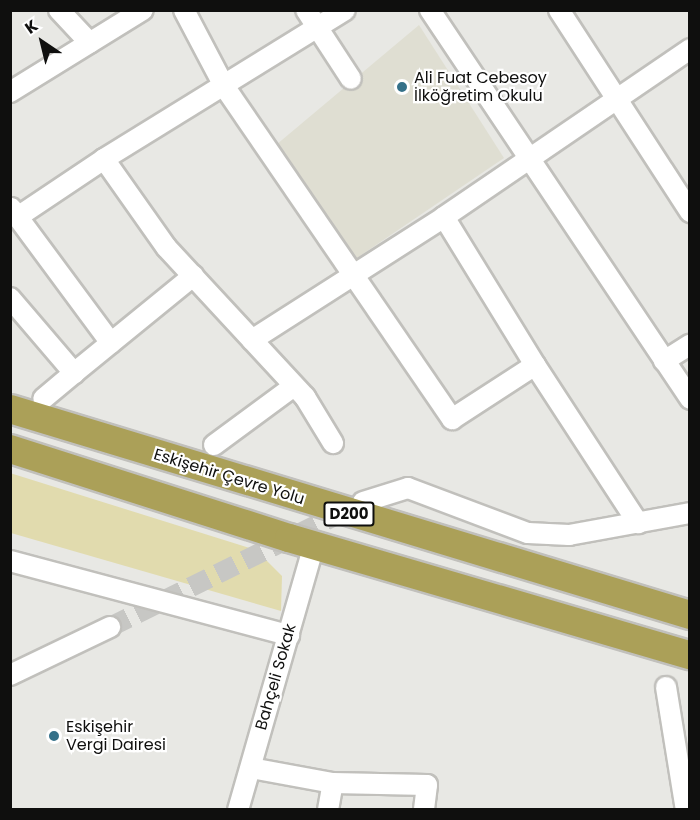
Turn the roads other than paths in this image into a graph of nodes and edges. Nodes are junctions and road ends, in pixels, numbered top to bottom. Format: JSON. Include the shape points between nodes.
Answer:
{"nodes":[{"id":1,"x":59,"y":10,"type":"edge"},
{"id":2,"x":142,"y":10,"type":"edge"},
{"id":3,"x":184,"y":10,"type":"edge"},
{"id":4,"x":306,"y":10,"type":"edge"},
{"id":5,"x":345,"y":10,"type":"edge"},
{"id":6,"x":430,"y":10,"type":"edge"},
{"id":7,"x":559,"y":10,"type":"edge"},
{"id":8,"x":318,"y":29,"type":"junction"},
{"id":9,"x":90,"y":43,"type":"junction"},
{"id":10,"x":690,"y":48,"type":"edge"},
{"id":11,"x":351,"y":79,"type":"dead end"},
{"id":12,"x":224,"y":86,"type":"junction"},
{"id":13,"x":10,"y":92,"type":"edge"},
{"id":14,"x":616,"y":99,"type":"junction"},
{"id":15,"x":104,"y":159,"type":"junction"},
{"id":16,"x":528,"y":159,"type":"junction"},
{"id":17,"x":15,"y":211,"type":"edge"},
{"id":18,"x":690,"y":212,"type":"edge"},
{"id":19,"x":444,"y":217,"type":"junction"},
{"id":20,"x":355,"y":274,"type":"junction"},
{"id":21,"x":193,"y":276,"type":"junction"},
{"id":22,"x":10,"y":298,"type":"edge"},
{"id":23,"x":252,"y":340,"type":"junction"},
{"id":24,"x":111,"y":343,"type":"junction"},
{"id":25,"x":690,"y":345,"type":"edge"},
{"id":26,"x":664,"y":361,"type":"junction"},
{"id":27,"x":535,"y":364,"type":"junction"},
{"id":28,"x":74,"y":374,"type":"junction"},
{"id":29,"x":294,"y":386,"type":"junction"},
{"id":30,"x":43,"y":399,"type":"dead end"},
{"id":31,"x":690,"y":399,"type":"edge"},
{"id":32,"x":10,"y":409,"type":"edge"},
{"id":33,"x":333,"y":443,"type":"dead end"},
{"id":34,"x":214,"y":445,"type":"dead end"},
{"id":35,"x":10,"y":449,"type":"edge"},
{"id":36,"x":363,"y":502,"type":"tunnel mouth"},
{"id":37,"x":690,"y":513,"type":"edge"},
{"id":38,"x":638,"y":523,"type":"junction"},
{"id":39,"x":314,"y":545,"type":"junction"},
{"id":40,"x":10,"y":561,"type":"edge"},
{"id":41,"x":690,"y":615,"type":"edge"},
{"id":42,"x":110,"y":627,"type":"tunnel mouth"},
{"id":43,"x":289,"y":635,"type":"junction"},
{"id":44,"x":690,"y":655,"type":"edge"},
{"id":45,"x":10,"y":675,"type":"edge"},
{"id":46,"x":666,"y":687,"type":"dead end"},
{"id":47,"x":251,"y":768,"type":"junction"},
{"id":48,"x":333,"y":783,"type":"junction"},
{"id":49,"x":238,"y":810,"type":"edge"},
{"id":50,"x":328,"y":810,"type":"edge"},
{"id":51,"x":424,"y":810,"type":"edge"},
{"id":52,"x":686,"y":810,"type":"edge"}],
"edges":[{"from":1,"to":9,"type":"street"},
{"from":2,"to":9,"type":"street"},
{"from":3,"to":12,"type":"street"},
{"from":4,"to":8,"type":"street"},
{"from":5,"to":8,"type":"street"},
{"from":6,"to":16,"type":"street"},
{"from":7,"to":14,"type":"street"},
{"from":8,"to":11,"type":"street"},
{"from":8,"to":12,"type":"street"},
{"from":9,"to":13,"type":"street"},
{"from":10,"to":14,"type":"street"},
{"from":12,"to":15,"type":"street"},
{"from":12,"to":20,"type":"street"},
{"from":14,"to":16,"type":"street"},
{"from":14,"to":18,"type":"street"},
{"from":15,"to":17,"type":"street"},
{"from":15,"to":21,"type":"street","via":[[166,247]]},
{"from":16,"to":19,"type":"street"},
{"from":16,"to":26,"type":"street"},
{"from":17,"to":24,"type":"street"},
{"from":19,"to":20,"type":"street"},
{"from":19,"to":27,"type":"street"},
{"from":20,"to":23,"type":"street"},
{"from":20,"to":27,"type":"street","via":[[452,419]]},
{"from":21,"to":23,"type":"street"},
{"from":21,"to":24,"type":"street"},
{"from":22,"to":28,"type":"street"},
{"from":23,"to":29,"type":"street"},
{"from":24,"to":28,"type":"street"},
{"from":25,"to":26,"type":"street"},
{"from":26,"to":31,"type":"street"},
{"from":27,"to":38,"type":"street"},
{"from":28,"to":30,"type":"street"},
{"from":29,"to":33,"type":"street"},
{"from":29,"to":34,"type":"street"},
{"from":32,"to":41,"type":"highway","name":"Eskişehir Çevre Yolu","number":"D200"},
{"from":35,"to":39,"type":"highway","number":"D200"},
{"from":36,"to":38,"type":"street","via":[[408,488],[528,533],[569,535]]},
{"from":37,"to":38,"type":"street"},
{"from":39,"to":43,"type":"street","name":"Bahçeli Sokak"},
{"from":39,"to":44,"type":"highway","number":"D200"},
{"from":40,"to":43,"type":"street"},
{"from":42,"to":45,"type":"street"},
{"from":43,"to":47,"type":"street","name":"Bahçeli Sokak"},
{"from":46,"to":52,"type":"street"},
{"from":47,"to":48,"type":"street"},
{"from":47,"to":49,"type":"street","name":"Bahçeli Sokak"},
{"from":48,"to":50,"type":"street"},
{"from":48,"to":51,"type":"street","via":[[428,785]]}]}
